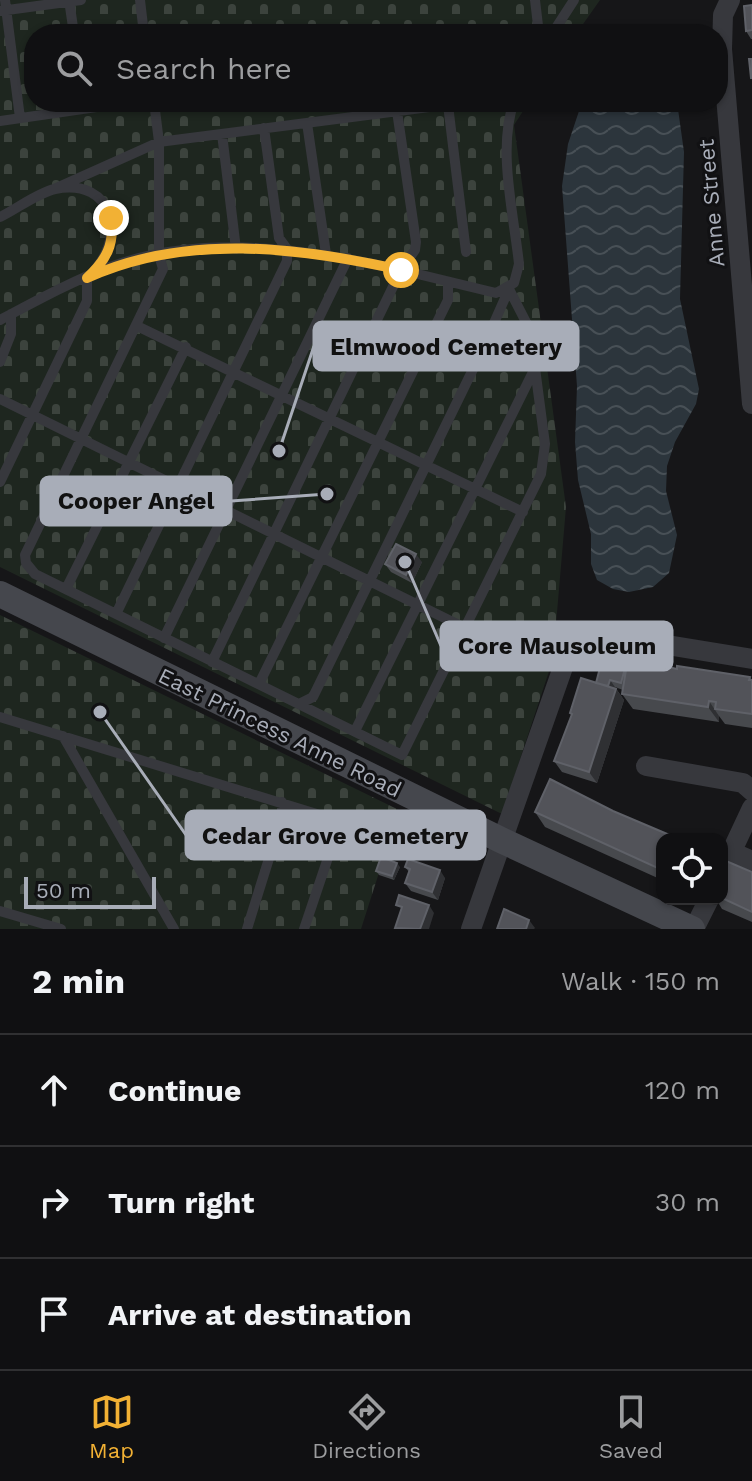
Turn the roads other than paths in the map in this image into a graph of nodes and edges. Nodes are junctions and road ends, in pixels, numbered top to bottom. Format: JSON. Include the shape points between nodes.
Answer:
{"nodes":[{"id":1,"x":140,"y":0,"type":"edge"},
{"id":2,"x":535,"y":0,"type":"edge"},
{"id":3,"x":574,"y":0,"type":"edge"},
{"id":4,"x":730,"y":0,"type":"edge"},
{"id":5,"x":73,"y":1,"type":"edge"},
{"id":6,"x":4,"y":7,"type":"edge"},
{"id":7,"x":74,"y":24,"type":"edge"},
{"id":8,"x":143,"y":24,"type":"edge"},
{"id":9,"x":538,"y":24,"type":"edge"},
{"id":10,"x":558,"y":24,"type":"edge"},
{"id":11,"x":723,"y":24,"type":"edge"},
{"id":12,"x":49,"y":112,"type":"edge"},
{"id":13,"x":155,"y":112,"type":"edge"},
{"id":14,"x":390,"y":112,"type":"edge"},
{"id":15,"x":397,"y":112,"type":"edge"},
{"id":16,"x":449,"y":112,"type":"edge"},
{"id":17,"x":510,"y":112,"type":"edge"},
{"id":18,"x":727,"y":112,"type":"edge"},
{"id":19,"x":20,"y":118,"type":"junction"},
{"id":20,"x":0,"y":121,"type":"edge"},
{"id":21,"x":307,"y":123,"type":"junction"},
{"id":22,"x":264,"y":128,"type":"junction"},
{"id":23,"x":222,"y":134,"type":"junction"},
{"id":24,"x":159,"y":142,"type":"junction"},
{"id":25,"x":54,"y":189,"type":"junction"},
{"id":26,"x":0,"y":217,"type":"edge"},
{"id":27,"x":236,"y":249,"type":"junction"},
{"id":28,"x":287,"y":249,"type":"junction"},
{"id":29,"x":466,"y":252,"type":"dead end"},
{"id":30,"x":326,"y":254,"type":"junction"},
{"id":31,"x":159,"y":255,"type":"junction"},
{"id":32,"x":348,"y":258,"type":"junction"},
{"id":33,"x":401,"y":270,"type":"junction"},
{"id":34,"x":87,"y":278,"type":"junction"},
{"id":35,"x":448,"y":282,"type":"junction"},
{"id":36,"x":509,"y":289,"type":"junction"},
{"id":37,"x":11,"y":314,"type":"junction"},
{"id":38,"x":0,"y":320,"type":"edge"},
{"id":39,"x":137,"y":326,"type":"junction"},
{"id":40,"x":186,"y":347,"type":"junction"},
{"id":41,"x":0,"y":362,"type":"edge"},
{"id":42,"x":535,"y":368,"type":"junction"},
{"id":43,"x":235,"y":371,"type":"junction"},
{"id":44,"x":283,"y":395,"type":"junction"},
{"id":45,"x":0,"y":399,"type":"edge"},
{"id":46,"x":752,"y":404,"type":"edge"},
{"id":47,"x":33,"y":415,"type":"junction"},
{"id":48,"x":331,"y":418,"type":"junction"},
{"id":49,"x":84,"y":440,"type":"junction"},
{"id":50,"x":379,"y":442,"type":"junction"},
{"id":51,"x":129,"y":462,"type":"junction"},
{"id":52,"x":426,"y":465,"type":"junction"},
{"id":53,"x":0,"y":482,"type":"edge"},
{"id":54,"x":179,"y":486,"type":"junction"},
{"id":55,"x":475,"y":489,"type":"junction"},
{"id":56,"x":226,"y":509,"type":"junction"},
{"id":57,"x":523,"y":512,"type":"junction"},
{"id":58,"x":275,"y":533,"type":"junction"},
{"id":59,"x":323,"y":558,"type":"junction"},
{"id":60,"x":370,"y":581,"type":"junction"},
{"id":61,"x":66,"y":589,"type":"junction"},
{"id":62,"x":0,"y":594,"type":"edge"},
{"id":63,"x":419,"y":605,"type":"junction"},
{"id":64,"x":116,"y":614,"type":"junction"},
{"id":65,"x":467,"y":629,"type":"junction"},
{"id":66,"x":164,"y":638,"type":"junction"},
{"id":67,"x":752,"y":659,"type":"edge"},
{"id":68,"x":212,"y":662,"type":"junction"},
{"id":69,"x":259,"y":684,"type":"junction"},
{"id":70,"x":301,"y":703,"type":"junction"},
{"id":71,"x":0,"y":717,"type":"edge"},
{"id":72,"x":355,"y":731,"type":"junction"},
{"id":73,"x":63,"y":736,"type":"junction"},
{"id":74,"x":646,"y":766,"type":"dead end"},
{"id":75,"x":752,"y":791,"type":"edge"},
{"id":76,"x":282,"y":802,"type":"junction"},
{"id":77,"x":752,"y":808,"type":"edge"},
{"id":78,"x":503,"y":841,"type":"junction"},
{"id":79,"x":732,"y":852,"type":"junction"},
{"id":80,"x":728,"y":860,"type":"edge"},
{"id":81,"x":752,"y":861,"type":"edge"},
{"id":82,"x":706,"y":905,"type":"edge"},
{"id":83,"x":0,"y":911,"type":"edge"},
{"id":84,"x":61,"y":929,"type":"edge"},
{"id":85,"x":174,"y":929,"type":"edge"},
{"id":86,"x":247,"y":929,"type":"edge"},
{"id":87,"x":304,"y":929,"type":"edge"},
{"id":88,"x":471,"y":929,"type":"edge"},
{"id":89,"x":693,"y":929,"type":"edge"}],
"edges":[{"from":1,"to":8,"type":"lane"},
{"from":2,"to":9,"type":"lane"},
{"from":3,"to":10,"type":"lane"},
{"from":4,"to":11,"type":"street","name":"Anne Street"},
{"from":5,"to":6,"type":"lane"},
{"from":5,"to":7,"type":"lane"},
{"from":6,"to":19,"type":"lane"},
{"from":12,"to":19,"type":"lane"},
{"from":13,"to":24,"type":"lane"},
{"from":14,"to":21,"type":"lane"},
{"from":15,"to":33,"type":"lane","via":[[416,242]]},
{"from":16,"to":29,"type":"lane"},
{"from":17,"to":36,"type":"lane","via":[[506,142],[519,264]]},
{"from":18,"to":46,"type":"street","name":"Anne Street"},
{"from":19,"to":20,"type":"lane"},
{"from":21,"to":22,"type":"lane"},
{"from":21,"to":30,"type":"lane"},
{"from":22,"to":23,"type":"lane"},
{"from":22,"to":28,"type":"lane","via":[[279,238]]},
{"from":23,"to":24,"type":"lane"},
{"from":23,"to":27,"type":"lane"},
{"from":24,"to":25,"type":"lane"},
{"from":24,"to":31,"type":"lane"},
{"from":25,"to":26,"type":"lane"},
{"from":25,"to":34,"type":"lane","via":[[83,191],[107,208],[111,218],[111,247]]},
{"from":27,"to":28,"type":"lane"},
{"from":27,"to":31,"type":"lane"},
{"from":28,"to":30,"type":"lane"},
{"from":28,"to":43,"type":"lane","via":[[287,261]]},
{"from":30,"to":32,"type":"lane"},
{"from":31,"to":34,"type":"lane"},
{"from":31,"to":39,"type":"lane","via":[[163,269]]},
{"from":32,"to":33,"type":"lane"},
{"from":32,"to":44,"type":"lane"},
{"from":33,"to":35,"type":"lane"},
{"from":33,"to":48,"type":"lane"},
{"from":34,"to":37,"type":"lane"},
{"from":34,"to":47,"type":"lane","via":[[87,301]]},
{"from":35,"to":36,"type":"lane","via":[[496,293]]},
{"from":35,"to":50,"type":"lane","via":[[448,300]]},
{"from":36,"to":42,"type":"lane","via":[[528,326]]},
{"from":36,"to":52,"type":"lane"},
{"from":37,"to":38,"type":"lane"},
{"from":37,"to":41,"type":"lane","via":[[11,334]]},
{"from":39,"to":40,"type":"lane"},
{"from":39,"to":49,"type":"lane"},
{"from":40,"to":43,"type":"lane"},
{"from":40,"to":51,"type":"lane"},
{"from":42,"to":55,"type":"lane"},
{"from":42,"to":57,"type":"lane","via":[[545,455]]},
{"from":43,"to":44,"type":"lane"},
{"from":43,"to":54,"type":"lane"},
{"from":44,"to":48,"type":"lane"},
{"from":44,"to":56,"type":"lane"},
{"from":45,"to":47,"type":"lane"},
{"from":47,"to":49,"type":"lane"},
{"from":47,"to":53,"type":"lane"},
{"from":48,"to":50,"type":"lane"},
{"from":48,"to":58,"type":"lane"},
{"from":49,"to":51,"type":"lane"},
{"from":49,"to":61,"type":"lane","via":[[25,555],[29,569]]},
{"from":50,"to":52,"type":"lane"},
{"from":50,"to":59,"type":"lane"},
{"from":51,"to":54,"type":"lane"},
{"from":51,"to":61,"type":"lane"},
{"from":52,"to":55,"type":"lane"},
{"from":52,"to":60,"type":"lane"},
{"from":54,"to":56,"type":"lane"},
{"from":54,"to":64,"type":"lane"},
{"from":55,"to":57,"type":"lane"},
{"from":55,"to":63,"type":"lane"},
{"from":56,"to":58,"type":"lane"},
{"from":56,"to":66,"type":"lane"},
{"from":57,"to":65,"type":"lane"},
{"from":58,"to":59,"type":"lane"},
{"from":58,"to":68,"type":"lane"},
{"from":59,"to":60,"type":"lane"},
{"from":59,"to":69,"type":"lane"},
{"from":60,"to":63,"type":"lane"},
{"from":60,"to":70,"type":"lane","via":[[313,697]]},
{"from":61,"to":64,"type":"lane"},
{"from":62,"to":78,"type":"main road","name":"East Princess Anne Road"},
{"from":63,"to":65,"type":"lane"},
{"from":63,"to":72,"type":"lane"},
{"from":64,"to":66,"type":"lane"},
{"from":65,"to":72,"type":"lane","via":[[402,755]]},
{"from":66,"to":68,"type":"lane"},
{"from":67,"to":78,"type":"street","via":[[587,637],[568,653]]},
{"from":68,"to":69,"type":"lane"},
{"from":69,"to":70,"type":"lane"},
{"from":70,"to":72,"type":"lane"},
{"from":71,"to":73,"type":"lane"},
{"from":73,"to":76,"type":"lane"},
{"from":73,"to":85,"type":"lane"},
{"from":74,"to":75,"type":"street","via":[[743,783]]},
{"from":76,"to":86,"type":"lane"},
{"from":76,"to":87,"type":"lane","via":[[333,819],[338,828]]},
{"from":77,"to":79,"type":"street"},
{"from":78,"to":88,"type":"street"},
{"from":78,"to":89,"type":"main road","name":"East Princess Anne Road"},
{"from":79,"to":80,"type":"street"},
{"from":79,"to":81,"type":"street"},
{"from":82,"to":89,"type":"street"},
{"from":83,"to":84,"type":"lane"}]}
